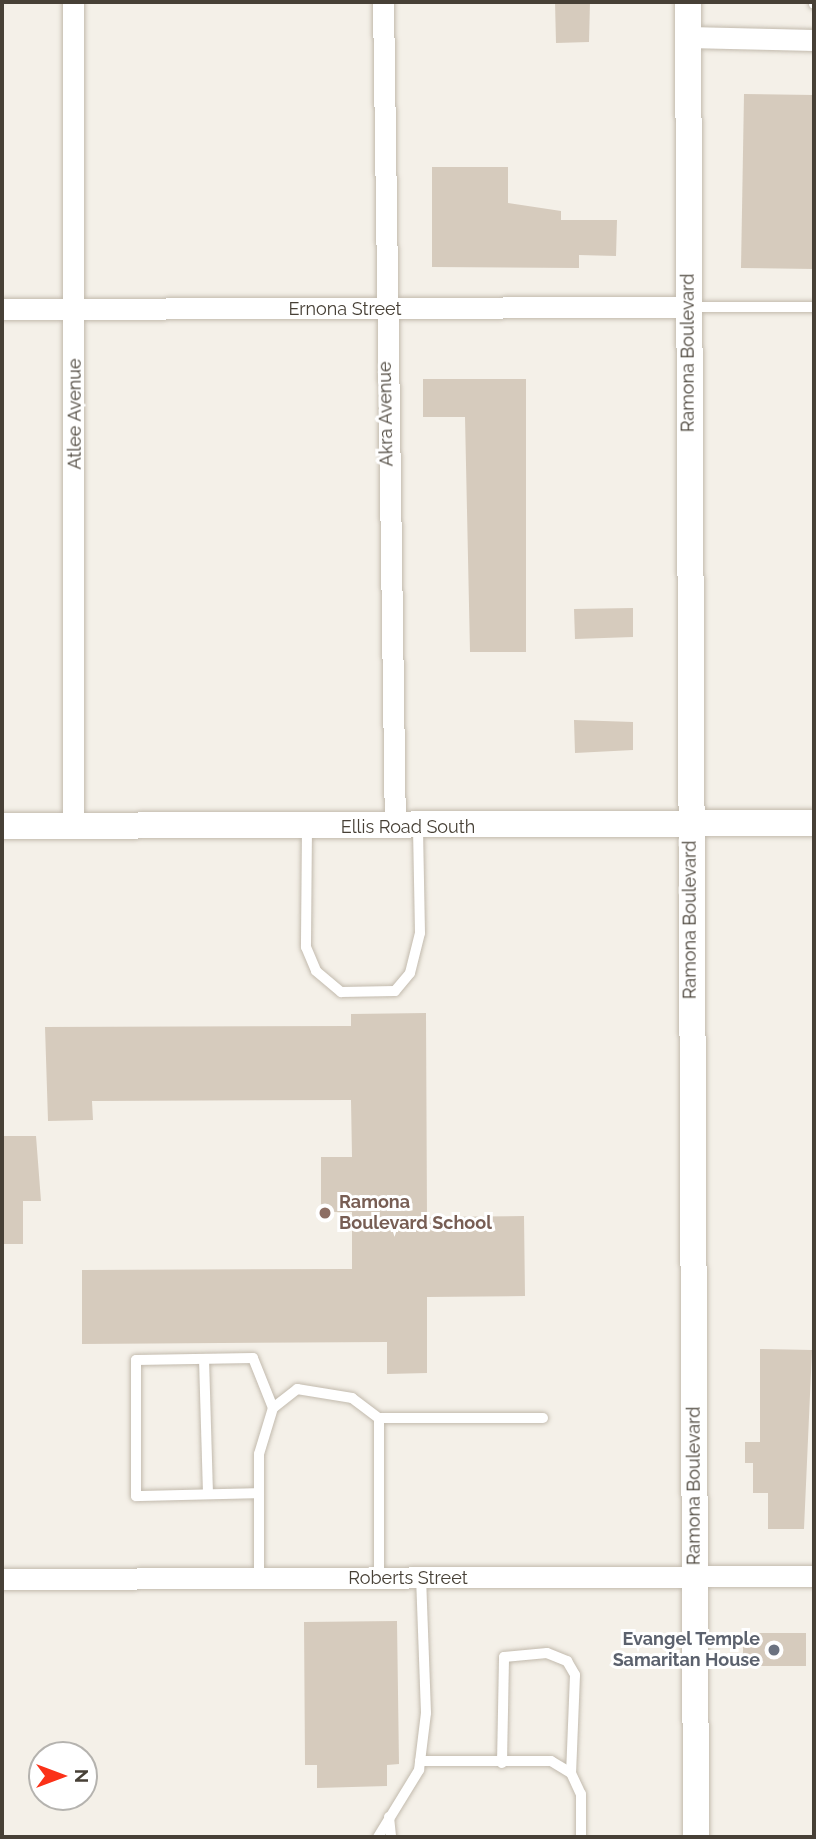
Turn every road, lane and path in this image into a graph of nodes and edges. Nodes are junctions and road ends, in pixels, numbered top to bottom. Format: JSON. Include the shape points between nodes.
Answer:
{"nodes":[{"id":1,"x":74,"y":2,"type":"edge"},
{"id":2,"x":383,"y":2,"type":"edge"},
{"id":3,"x":688,"y":2,"type":"edge"},
{"id":4,"x":688,"y":37,"type":"junction"},
{"id":5,"x":814,"y":40,"type":"edge"},
{"id":6,"x":75,"y":307,"type":"junction"},
{"id":7,"x":687,"y":307,"type":"junction"},
{"id":8,"x":814,"y":307,"type":"edge"},
{"id":9,"x":2,"y":309,"type":"edge"},
{"id":10,"x":384,"y":309,"type":"junction"},
{"id":11,"x":814,"y":823,"type":"edge"},
{"id":12,"x":690,"y":825,"type":"junction"},
{"id":13,"x":2,"y":826,"type":"edge"},
{"id":14,"x":73,"y":826,"type":"junction"},
{"id":15,"x":307,"y":827,"type":"junction"},
{"id":16,"x":407,"y":827,"type":"junction"},
{"id":17,"x":204,"y":1359,"type":"junction"},
{"id":18,"x":273,"y":1408,"type":"junction"},
{"id":19,"x":379,"y":1418,"type":"junction"},
{"id":20,"x":543,"y":1418,"type":"dead end"},
{"id":21,"x":259,"y":1493,"type":"junction"},
{"id":22,"x":208,"y":1494,"type":"junction"},
{"id":23,"x":695,"y":1576,"type":"junction"},
{"id":24,"x":814,"y":1576,"type":"edge"},
{"id":25,"x":259,"y":1578,"type":"junction"},
{"id":26,"x":379,"y":1578,"type":"junction"},
{"id":27,"x":421,"y":1578,"type":"junction"},
{"id":28,"x":2,"y":1579,"type":"edge"},
{"id":29,"x":420,"y":1761,"type":"junction"},
{"id":30,"x":502,"y":1763,"type":"junction"},
{"id":31,"x":572,"y":1773,"type":"junction"},
{"id":32,"x":389,"y":1814,"type":"junction"},
{"id":33,"x":378,"y":1837,"type":"edge"},
{"id":34,"x":390,"y":1837,"type":"edge"},
{"id":35,"x":581,"y":1837,"type":"edge"},
{"id":36,"x":696,"y":1837,"type":"edge"}],
"edges":[{"from":1,"to":6,"type":"street","name":"Atlee Avenue"},
{"from":2,"to":10,"type":"street","name":"Akra Avenue"},
{"from":3,"to":4,"type":"street","name":"Ramona Boulevard"},
{"from":4,"to":5,"type":"street"},
{"from":4,"to":7,"type":"street","name":"Ramona Boulevard"},
{"from":6,"to":9,"type":"street","name":"Ernona Street"},
{"from":6,"to":10,"type":"street","name":"Ernona Street"},
{"from":6,"to":14,"type":"street","name":"Atlee Avenue"},
{"from":7,"to":8,"type":"lane"},
{"from":7,"to":10,"type":"street","name":"Ernona Street"},
{"from":7,"to":12,"type":"street","name":"Ramona Boulevard"},
{"from":10,"to":16,"type":"street","name":"Akra Avenue"},
{"from":11,"to":12,"type":"street","name":"Ellis Road South"},
{"from":12,"to":16,"type":"street","name":"Ellis Road South"},
{"from":12,"to":23,"type":"street","name":"Ramona Boulevard"},
{"from":13,"to":14,"type":"street","name":"Ellis Road South"},
{"from":14,"to":15,"type":"street","name":"Ellis Road South"},
{"from":15,"to":16,"type":"street","name":"Ellis Road South"},
{"from":15,"to":16,"type":"lane","via":[[306,947],[316,971],[341,992],[395,991],[410,973],[420,933]]},
{"from":17,"to":18,"type":"lane","via":[[253,1358]]},
{"from":17,"to":22,"type":"lane"},
{"from":17,"to":22,"type":"lane","via":[[136,1360],[136,1496]]},
{"from":18,"to":19,"type":"lane","via":[[297,1390],[352,1398]]},
{"from":18,"to":21,"type":"lane","via":[[259,1454]]},
{"from":19,"to":20,"type":"lane"},
{"from":19,"to":26,"type":"lane"},
{"from":21,"to":22,"type":"lane"},
{"from":21,"to":25,"type":"lane"},
{"from":23,"to":24,"type":"street","name":"Roberts Street"},
{"from":23,"to":27,"type":"street","name":"Roberts Street"},
{"from":23,"to":36,"type":"street","name":"Ramona Boulevard"},
{"from":25,"to":26,"type":"street","name":"Roberts Street"},
{"from":25,"to":28,"type":"street","name":"Roberts Street"},
{"from":26,"to":27,"type":"street","name":"Roberts Street"},
{"from":27,"to":29,"type":"lane","via":[[426,1713]]},
{"from":29,"to":30,"type":"lane"},
{"from":29,"to":32,"type":"lane"},
{"from":30,"to":31,"type":"lane","via":[[551,1761]]},
{"from":30,"to":31,"type":"lane","via":[[504,1657],[547,1653],[567,1661],[575,1675]]},
{"from":31,"to":35,"type":"lane","via":[[581,1794]]},
{"from":32,"to":33,"type":"lane"},
{"from":32,"to":34,"type":"lane"}]}
